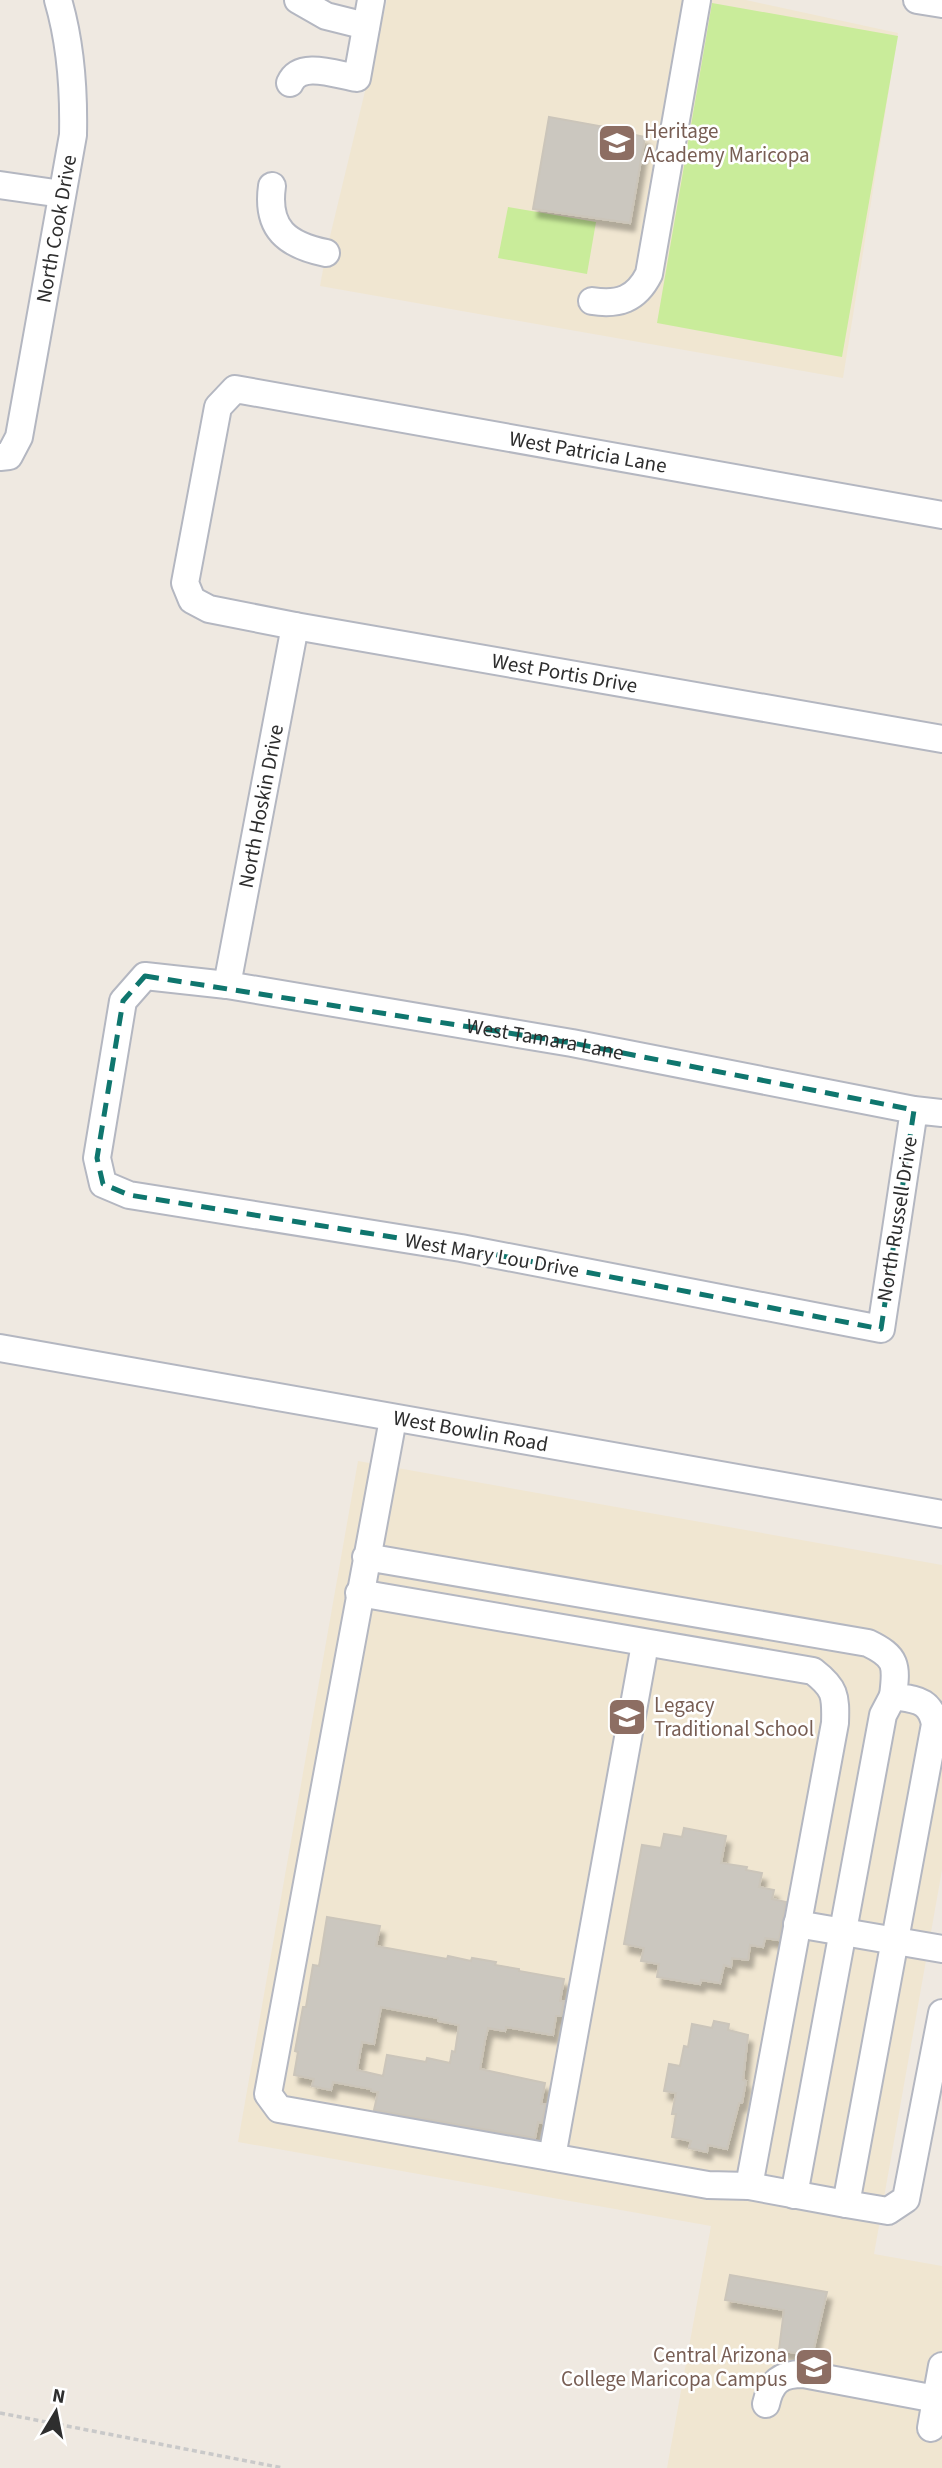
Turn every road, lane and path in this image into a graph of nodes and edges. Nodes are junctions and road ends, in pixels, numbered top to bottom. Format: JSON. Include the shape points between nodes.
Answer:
{"nodes":[{"id":1,"x":58,"y":0,"type":"edge"},
{"id":2,"x":298,"y":0,"type":"edge"},
{"id":3,"x":371,"y":0,"type":"edge"},
{"id":4,"x":697,"y":0,"type":"edge"},
{"id":5,"x":917,"y":0,"type":"edge"},
{"id":6,"x":942,"y":4,"type":"edge"},
{"id":7,"x":366,"y":26,"type":"junction"},
{"id":8,"x":290,"y":83,"type":"dead end"},
{"id":9,"x":0,"y":185,"type":"edge"},
{"id":10,"x":272,"y":186,"type":"dead end"},
{"id":11,"x":62,"y":194,"type":"junction"},
{"id":12,"x":326,"y":253,"type":"dead end"},
{"id":13,"x":592,"y":301,"type":"dead end"},
{"id":14,"x":5,"y":456,"type":"edge"},
{"id":15,"x":942,"y":515,"type":"edge"},
{"id":16,"x":192,"y":600,"type":"joint"},
{"id":17,"x":295,"y":626,"type":"junction"},
{"id":18,"x":942,"y":739,"type":"edge"},
{"id":19,"x":227,"y":985,"type":"junction"},
{"id":20,"x":914,"y":1110,"type":"junction"},
{"id":21,"x":942,"y":1113,"type":"edge"},
{"id":22,"x":103,"y":1184,"type":"joint"},
{"id":23,"x":881,"y":1329,"type":"joint"},
{"id":24,"x":0,"y":1348,"type":"edge"},
{"id":25,"x":393,"y":1419,"type":"junction"},
{"id":26,"x":942,"y":1514,"type":"edge"},
{"id":27,"x":366,"y":1557,"type":"junction"},
{"id":28,"x":359,"y":1593,"type":"junction"},
{"id":29,"x":645,"y":1644,"type":"junction"},
{"id":30,"x":893,"y":1696,"type":"junction"},
{"id":31,"x":797,"y":1924,"type":"junction"},
{"id":32,"x":844,"y":1933,"type":"junction"},
{"id":33,"x":895,"y":1941,"type":"junction"},
{"id":34,"x":942,"y":1949,"type":"edge"},
{"id":35,"x":942,"y":2012,"type":"edge"},
{"id":36,"x":552,"y":2157,"type":"junction"},
{"id":37,"x":749,"y":2186,"type":"junction"},
{"id":38,"x":794,"y":2195,"type":"junction"},
{"id":39,"x":846,"y":2204,"type":"junction"},
{"id":40,"x":942,"y":2366,"type":"edge"},
{"id":41,"x":939,"y":2400,"type":"edge"},
{"id":42,"x":766,"y":2404,"type":"dead end"},
{"id":43,"x":0,"y":2413,"type":"edge"},
{"id":44,"x":931,"y":2428,"type":"dead end"},
{"id":45,"x":283,"y":2468,"type":"edge"}],
"edges":[{"from":1,"to":11,"type":"street","name":"North Cook Drive","via":[[74,93],[73,135]]},
{"from":2,"to":7,"type":"street","via":[[326,16]]},
{"from":3,"to":7,"type":"street"},
{"from":4,"to":13,"type":"street","via":[[649,274],[634,296],[620,302]]},
{"from":5,"to":6,"type":"street"},
{"from":7,"to":8,"type":"street","via":[[357,78],[302,70]]},
{"from":9,"to":11,"type":"street"},
{"from":10,"to":12,"type":"street","via":[[271,212],[284,236],[296,245]]},
{"from":11,"to":14,"type":"street","name":"North Cook Drive","via":[[19,437]]},
{"from":15,"to":16,"type":"street","name":"West Patricia Lane","via":[[235,388],[218,407],[185,583]]},
{"from":16,"to":17,"type":"street","name":"West Portis Drive","via":[[209,609]]},
{"from":17,"to":18,"type":"street","name":"West Portis Drive"},
{"from":17,"to":19,"type":"street","name":"North Hoskin Drive"},
{"from":19,"to":20,"type":"street","name":"West Tamara Lane","via":[[572,1043]]},
{"from":19,"to":22,"type":"street","name":"West Tamara Lane","via":[[145,976],[124,1001],[97,1158]]},
{"from":20,"to":21,"type":"street","name":"West Tamara Lane"},
{"from":20,"to":23,"type":"street","name":"North Russell Drive"},
{"from":22,"to":23,"type":"street","name":"West Mary Lou Drive","via":[[129,1195],[461,1248]]},
{"from":24,"to":25,"type":"street","name":"West Bowlin Road"},
{"from":25,"to":26,"type":"street","name":"West Bowlin Road"},
{"from":25,"to":27,"type":"street"},
{"from":27,"to":28,"type":"street"},
{"from":27,"to":30,"type":"street","via":[[868,1643],[888,1653],[897,1670]]},
{"from":28,"to":29,"type":"street"},
{"from":28,"to":36,"type":"street","via":[[268,2094],[279,2109]]},
{"from":29,"to":31,"type":"street","via":[[813,1671],[830,1684],[836,1700],[835,1723]]},
{"from":29,"to":36,"type":"street"},
{"from":30,"to":32,"type":"street","via":[[883,1715]]},
{"from":30,"to":33,"type":"street","via":[[921,1701],[932,1710],[935,1724]]},
{"from":31,"to":32,"type":"street"},
{"from":31,"to":37,"type":"street"},
{"from":32,"to":33,"type":"street"},
{"from":32,"to":38,"type":"street"},
{"from":33,"to":34,"type":"street"},
{"from":33,"to":39,"type":"street"},
{"from":35,"to":39,"type":"street","via":[[906,2199],[888,2211]]},
{"from":36,"to":37,"type":"street","via":[[708,2185]]},
{"from":37,"to":38,"type":"street"},
{"from":38,"to":39,"type":"street"},
{"from":40,"to":41,"type":"street"},
{"from":41,"to":42,"type":"street","via":[[789,2374],[776,2379]]},
{"from":41,"to":44,"type":"street"},
{"from":43,"to":45,"type":"path"}]}
